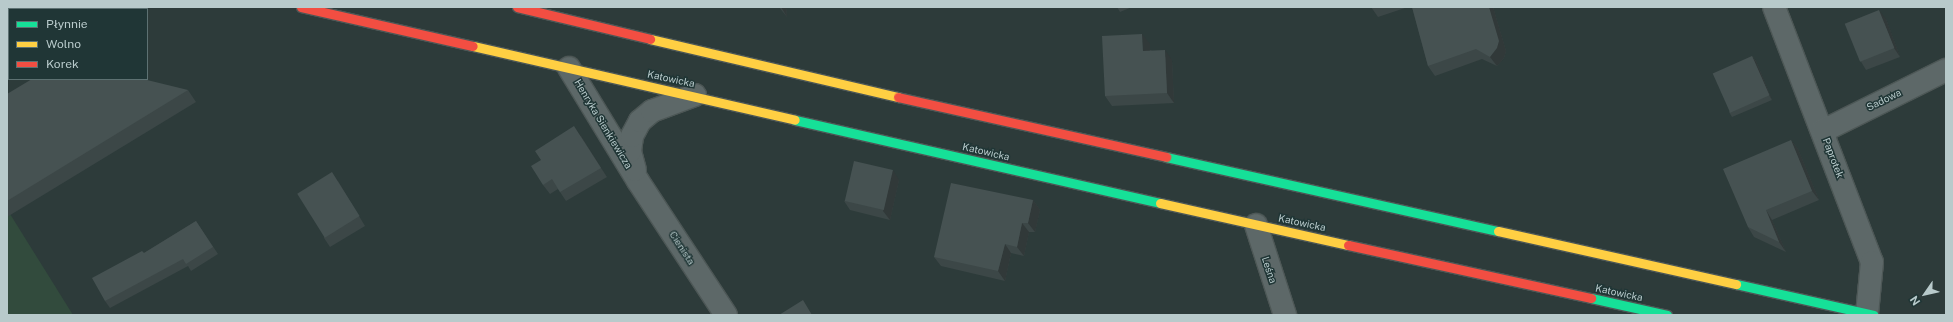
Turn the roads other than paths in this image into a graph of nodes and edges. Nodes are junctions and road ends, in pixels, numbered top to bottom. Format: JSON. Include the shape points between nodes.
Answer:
{"nodes":[{"id":1,"x":301,"y":7,"type":"edge"},
{"id":2,"x":1774,"y":7,"type":"edge"},
{"id":3,"x":528,"y":8,"type":"edge"},
{"id":4,"x":568,"y":68,"type":"junction"},
{"id":5,"x":1946,"y":70,"type":"edge"},
{"id":6,"x":695,"y":95,"type":"junction"},
{"id":7,"x":1823,"y":131,"type":"junction"},
{"id":8,"x":638,"y":181,"type":"junction"},
{"id":9,"x":1256,"y":224,"type":"junction"},
{"id":10,"x":1871,"y":314,"type":"edge"},
{"id":11,"x":726,"y":315,"type":"edge"},
{"id":12,"x":1285,"y":315,"type":"edge"},
{"id":13,"x":1667,"y":315,"type":"edge"}],
"edges":[{"from":1,"to":4,"type":"main road","name":"Katowicka"},
{"from":2,"to":7,"type":"street","name":"Paprotek"},
{"from":3,"to":10,"type":"main road","via":[[739,61]]},
{"from":4,"to":6,"type":"main road","name":"Katowicka"},
{"from":4,"to":8,"type":"street","name":"Henryka Sienkiewicza"},
{"from":5,"to":7,"type":"street","name":"Sadowa"},
{"from":6,"to":8,"type":"street","via":[[652,111],[640,121],[632,136],[630,151]]},
{"from":6,"to":9,"type":"main road","name":"Katowicka"},
{"from":7,"to":10,"type":"street","name":"Paprotek","via":[[1872,262]]},
{"from":8,"to":11,"type":"street","name":"Cienista"},
{"from":9,"to":12,"type":"street","name":"Leśna"},
{"from":9,"to":13,"type":"main road","name":"Katowicka"}]}
